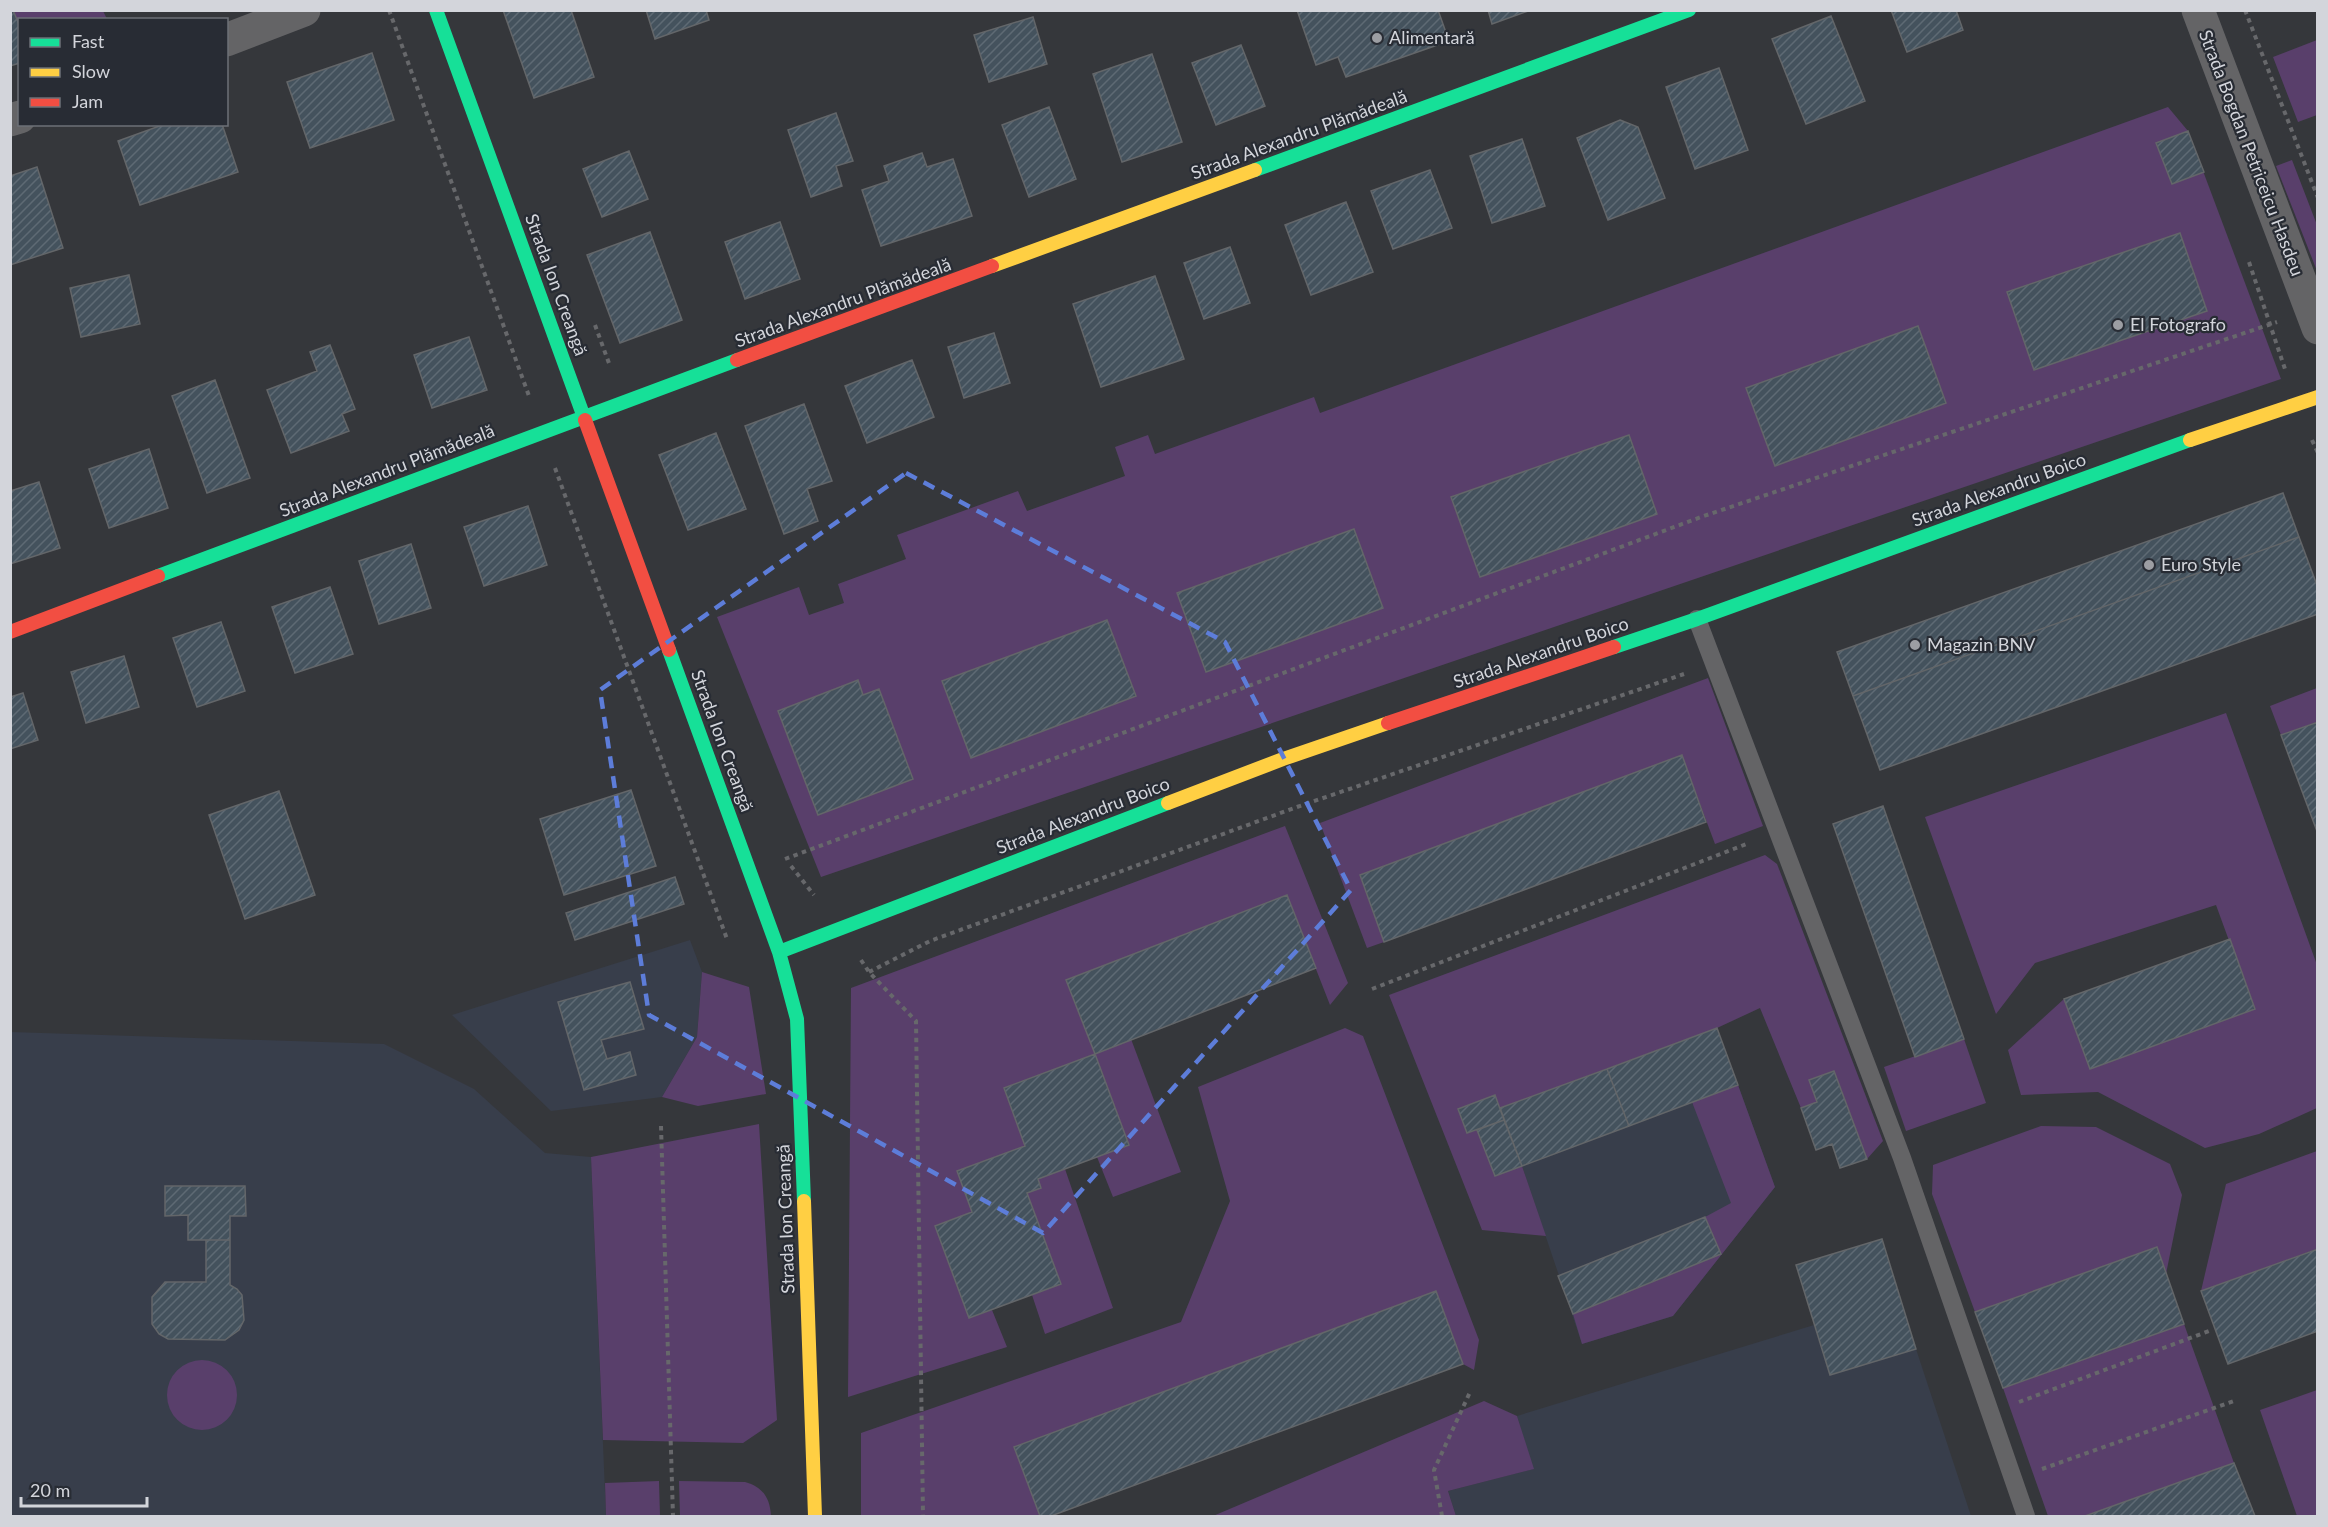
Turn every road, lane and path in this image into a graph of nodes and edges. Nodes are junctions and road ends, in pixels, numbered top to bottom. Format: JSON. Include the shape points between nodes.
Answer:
{"nodes":[{"id":1,"x":304,"y":10,"type":"edge"},
{"id":2,"x":389,"y":10,"type":"edge"},
{"id":3,"x":436,"y":10,"type":"edge"},
{"id":4,"x":1689,"y":10,"type":"edge"},
{"id":5,"x":2198,"y":10,"type":"edge"},
{"id":6,"x":2245,"y":10,"type":"edge"},
{"id":7,"x":228,"y":39,"type":"edge"},
{"id":8,"x":2318,"y":198,"type":"edge"},
{"id":9,"x":2318,"y":328,"type":"edge"},
{"id":10,"x":2288,"y":376,"type":"dead end"},
{"id":11,"x":2318,"y":396,"type":"edge"},
{"id":12,"x":585,"y":416,"type":"junction"},
{"id":13,"x":542,"y":433,"type":"junction"},
{"id":14,"x":1697,"y":619,"type":"junction"},
{"id":15,"x":10,"y":632,"type":"edge"},
{"id":16,"x":1713,"y":664,"type":"junction"},
{"id":17,"x":1777,"y":832,"type":"junction"},
{"id":18,"x":750,"y":870,"type":"junction"},
{"id":19,"x":707,"y":883,"type":"junction"},
{"id":20,"x":727,"y":939,"type":"dead end"},
{"id":21,"x":780,"y":952,"type":"junction"},
{"id":22,"x":869,"y":972,"type":"dead end"},
{"id":23,"x":1372,"y":989,"type":"dead end"},
{"id":24,"x":916,"y":1021,"type":"dead end"},
{"id":25,"x":661,"y":1126,"type":"dead end"},
{"id":26,"x":2209,"y":1331,"type":"dead end"},
{"id":27,"x":1471,"y":1390,"type":"dead end"},
{"id":28,"x":2234,"y":1401,"type":"dead end"},
{"id":29,"x":1990,"y":1412,"type":"junction"},
{"id":30,"x":2013,"y":1479,"type":"junction"},
{"id":31,"x":673,"y":1516,"type":"edge"},
{"id":32,"x":815,"y":1516,"type":"edge"},
{"id":33,"x":923,"y":1516,"type":"edge"},
{"id":34,"x":1442,"y":1516,"type":"edge"},
{"id":35,"x":2026,"y":1516,"type":"edge"}],
"edges":[{"from":1,"to":7,"type":"street"},
{"from":2,"to":13,"type":"path"},
{"from":3,"to":12,"type":"street","name":"Strada Ion Creangă"},
{"from":4,"to":12,"type":"street","name":"Strada Alexandru Plămădeală"},
{"from":5,"to":9,"type":"street","name":"Strada Bogdan Petriceicu Hasdeu"},
{"from":6,"to":8,"type":"path"},
{"from":10,"to":18,"type":"path","via":[[2268,325],[1701,517]]},
{"from":11,"to":14,"type":"street","name":"Strada Alexandru Boico"},
{"from":12,"to":13,"type":"street","name":"Strada Alexandru Plămădeală"},
{"from":12,"to":18,"type":"street","name":"Strada Ion Creangă"},
{"from":13,"to":15,"type":"street","name":"Strada Alexandru Plămădeală"},
{"from":13,"to":19,"type":"path"},
{"from":14,"to":16,"type":"lane"},
{"from":14,"to":21,"type":"street","name":"Strada Alexandru Boico","via":[[1284,759]]},
{"from":16,"to":17,"type":"lane"},
{"from":16,"to":22,"type":"path","via":[[1298,807],[930,941]]},
{"from":17,"to":23,"type":"path"},
{"from":17,"to":29,"type":"lane","via":[[1902,1158]]},
{"from":18,"to":19,"type":"path"},
{"from":18,"to":21,"type":"street","name":"Strada Ion Creangă"},
{"from":19,"to":20,"type":"path"},
{"from":21,"to":32,"type":"street","name":"Strada Ion Creangă","via":[[797,1019]]},
{"from":24,"to":33,"type":"path"},
{"from":25,"to":31,"type":"path"},
{"from":26,"to":29,"type":"path"},
{"from":27,"to":34,"type":"path","via":[[1434,1470]]},
{"from":28,"to":30,"type":"path"},
{"from":29,"to":30,"type":"lane"},
{"from":30,"to":35,"type":"lane"}]}
